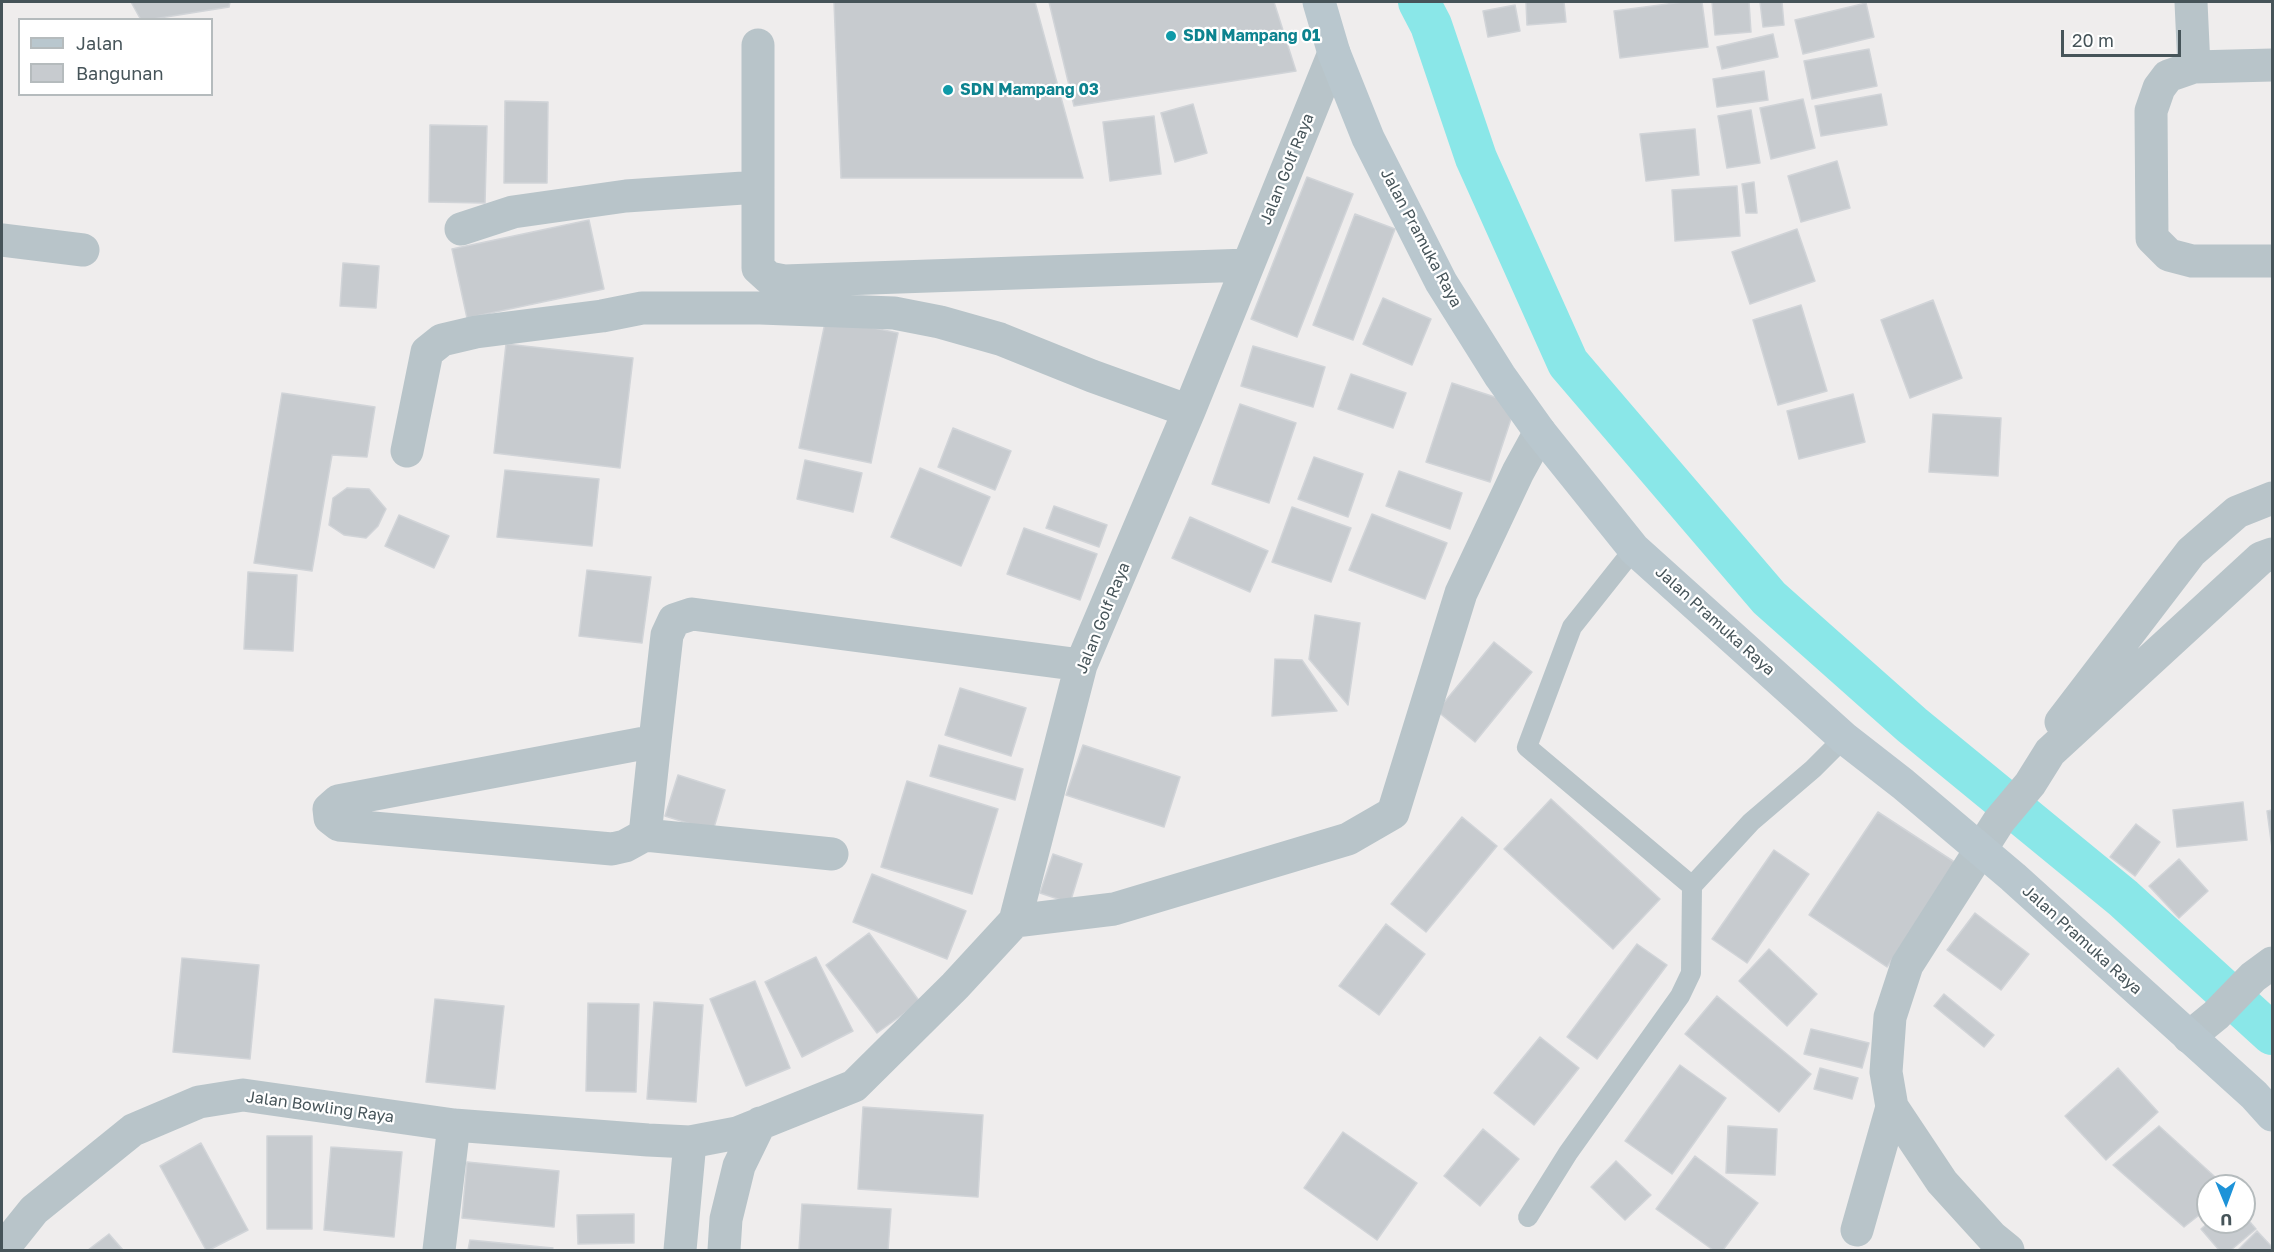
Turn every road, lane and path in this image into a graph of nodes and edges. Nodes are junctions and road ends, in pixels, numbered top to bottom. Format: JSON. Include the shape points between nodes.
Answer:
{"nodes":[{"id":1,"x":1319,"y":2,"type":"edge"},
{"id":2,"x":2191,"y":2,"type":"edge"},
{"id":3,"x":758,"y":45,"type":"dead end"},
{"id":4,"x":1334,"y":53,"type":"junction"},
{"id":5,"x":2272,"y":65,"type":"edge"},
{"id":6,"x":2194,"y":67,"type":"junction"},
{"id":7,"x":758,"y":187,"type":"junction"},
{"id":8,"x":460,"y":229,"type":"dead end"},
{"id":9,"x":2,"y":240,"type":"edge"},
{"id":10,"x":84,"y":250,"type":"dead end"},
{"id":11,"x":2272,"y":261,"type":"edge"},
{"id":12,"x":1248,"y":265,"type":"junction"},
{"id":13,"x":1189,"y":411,"type":"junction"},
{"id":14,"x":1540,"y":432,"type":"junction"},
{"id":15,"x":407,"y":451,"type":"dead end"},
{"id":16,"x":2272,"y":498,"type":"edge"},
{"id":17,"x":2237,"y":512,"type":"junction"},
{"id":18,"x":1634,"y":549,"type":"junction"},
{"id":19,"x":2267,"y":556,"type":"edge"},
{"id":20,"x":1081,"y":665,"type":"junction"},
{"id":21,"x":1844,"y":738,"type":"junction"},
{"id":22,"x":656,"y":741,"type":"junction"},
{"id":23,"x":2050,"y":752,"type":"junction"},
{"id":24,"x":645,"y":835,"type":"junction"},
{"id":25,"x":1981,"y":850,"type":"junction"},
{"id":26,"x":831,"y":854,"type":"dead end"},
{"id":27,"x":1692,"y":886,"type":"junction"},
{"id":28,"x":1015,"y":921,"type":"junction"},
{"id":29,"x":2267,"y":968,"type":"edge"},
{"id":30,"x":2189,"y":1037,"type":"junction"},
{"id":31,"x":1892,"y":1107,"type":"junction"},
{"id":32,"x":2272,"y":1115,"type":"edge"},
{"id":33,"x":760,"y":1123,"type":"junction"},
{"id":34,"x":454,"y":1125,"type":"junction"},
{"id":35,"x":690,"y":1142,"type":"junction"},
{"id":36,"x":1528,"y":1217,"type":"dead end"},
{"id":37,"x":1857,"y":1230,"type":"dead end"},
{"id":38,"x":1996,"y":1246,"type":"edge"},
{"id":39,"x":2,"y":1251,"type":"edge"},
{"id":40,"x":439,"y":1251,"type":"edge"},
{"id":41,"x":680,"y":1251,"type":"edge"},
{"id":42,"x":724,"y":1251,"type":"edge"}],
"edges":[{"from":1,"to":4,"type":"street","name":"Jalan Pramuka Raya"},
{"from":2,"to":6,"type":"street"},
{"from":3,"to":7,"type":"street"},
{"from":4,"to":12,"type":"street","name":"Jalan Golf Raya"},
{"from":4,"to":14,"type":"street","name":"Jalan Pramuka Raya","via":[[1368,138],[1442,282]]},
{"from":5,"to":6,"type":"street"},
{"from":6,"to":11,"type":"street","via":[[2168,76],[2151,111],[2152,238],[2169,255],[2192,261]]},
{"from":7,"to":8,"type":"street","via":[[626,196],[513,212]]},
{"from":7,"to":12,"type":"street","via":[[758,268],[769,278],[784,281]]},
{"from":9,"to":10,"type":"street"},
{"from":12,"to":13,"type":"street","name":"Jalan Golf Raya"},
{"from":13,"to":15,"type":"street","via":[[1000,339],[894,313],[642,308],[442,340],[427,352]]},
{"from":13,"to":20,"type":"street","name":"Jalan Golf Raya"},
{"from":14,"to":18,"type":"street","name":"Jalan Pramuka Raya"},
{"from":14,"to":28,"type":"street","via":[[1461,593],[1393,813],[1347,839],[1114,909]]},
{"from":16,"to":17,"type":"street"},
{"from":17,"to":19,"type":"street"},
{"from":17,"to":23,"type":"street","via":[[2191,552],[2058,726]]},
{"from":18,"to":21,"type":"street","name":"Jalan Pramuka Raya"},
{"from":18,"to":27,"type":"lane","via":[[1572,627],[1527,747]]},
{"from":19,"to":23,"type":"street"},
{"from":20,"to":22,"type":"street","via":[[692,614],[674,620],[667,635]]},
{"from":20,"to":28,"type":"street","name":"Jalan Golf Raya"},
{"from":21,"to":25,"type":"street","name":"Jalan Pramuka Raya"},
{"from":21,"to":27,"type":"lane","via":[[1751,822]]},
{"from":22,"to":24,"type":"street"},
{"from":22,"to":24,"type":"street","via":[[338,801],[329,809],[330,818],[339,825],[612,849]]},
{"from":23,"to":25,"type":"street"},
{"from":24,"to":26,"type":"street"},
{"from":25,"to":30,"type":"street","name":"Jalan Pramuka Raya"},
{"from":25,"to":31,"type":"street","via":[[1907,965],[1890,1017],[1886,1072]]},
{"from":27,"to":36,"type":"lane","via":[[1691,973],[1680,996],[1568,1153]]},
{"from":28,"to":33,"type":"street","name":"Jalan Golf Raya","via":[[854,1086]]},
{"from":29,"to":30,"type":"street"},
{"from":30,"to":32,"type":"street","name":"Jalan Pramuka Raya"},
{"from":31,"to":37,"type":"street"},
{"from":31,"to":38,"type":"street","via":[[1942,1182]]},
{"from":33,"to":35,"type":"street","name":"Jalan Golf Raya","via":[[737,1133]]},
{"from":33,"to":42,"type":"street","via":[[739,1166],[726,1220]]},
{"from":34,"to":35,"type":"street","name":"Jalan Bowling Raya"},
{"from":34,"to":39,"type":"street","name":"Jalan Bowling Raya","via":[[243,1095],[199,1102],[133,1130],[34,1210]]},
{"from":34,"to":40,"type":"street"},
{"from":35,"to":41,"type":"street"}]}
